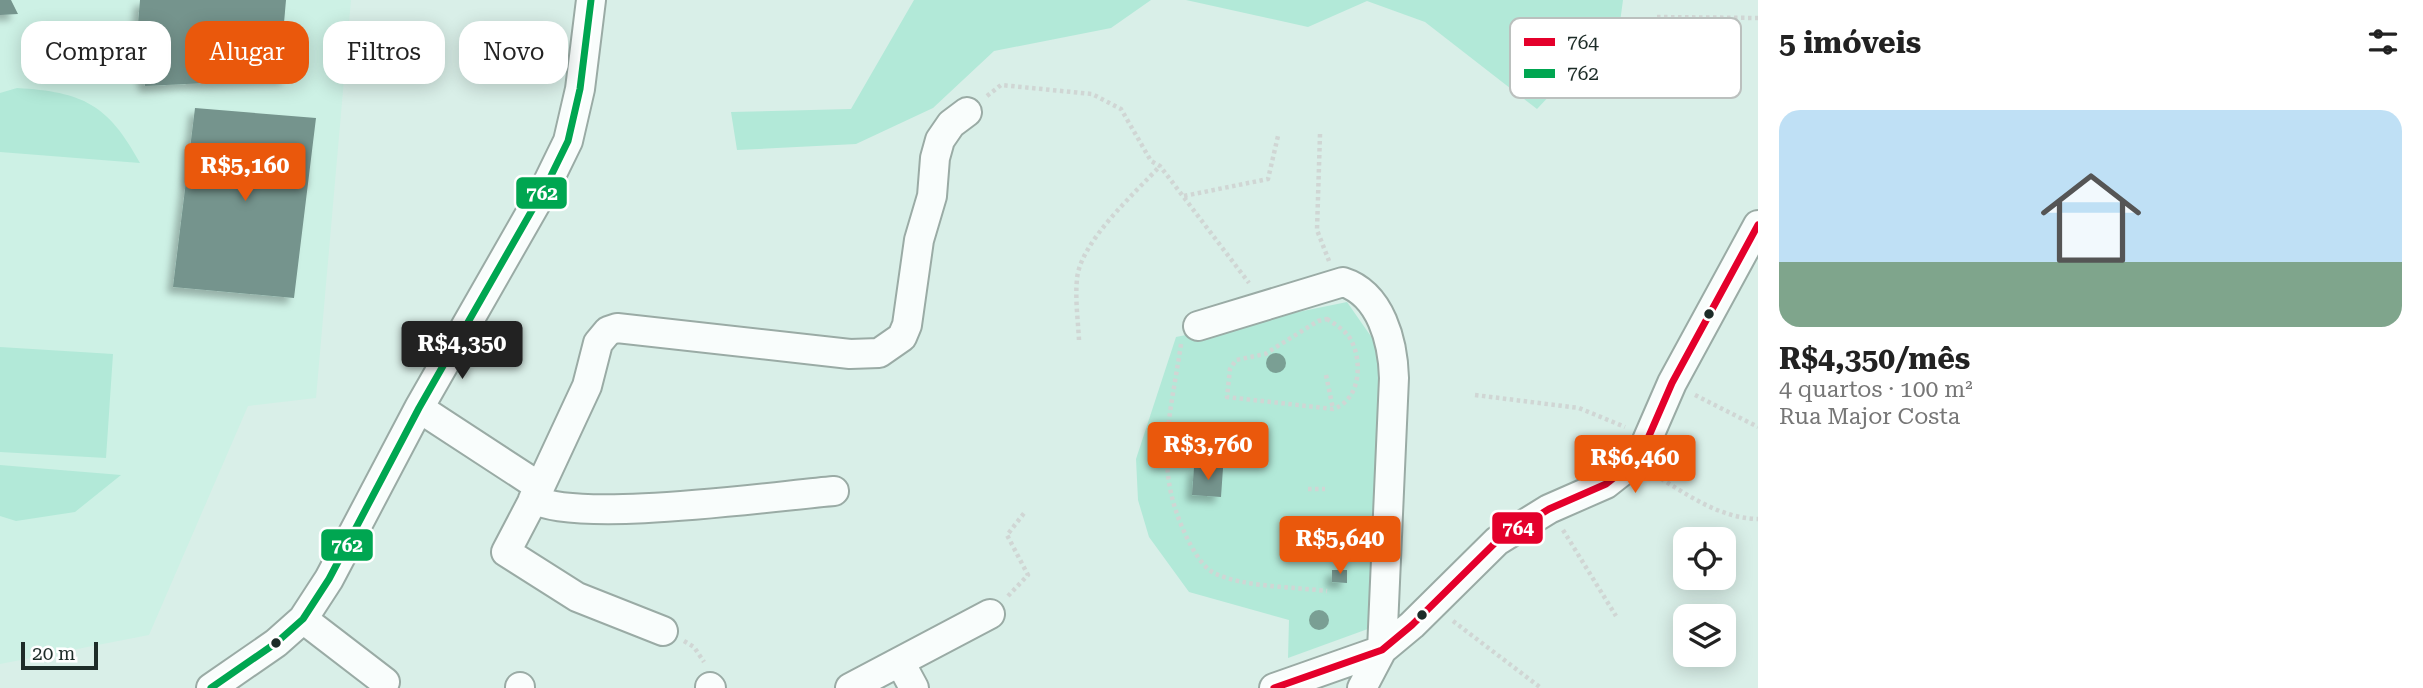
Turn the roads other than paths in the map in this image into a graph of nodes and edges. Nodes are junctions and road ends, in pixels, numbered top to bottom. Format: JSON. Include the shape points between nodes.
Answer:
{"nodes":[{"id":1,"x":591,"y":0,"type":"edge"},
{"id":2,"x":967,"y":111,"type":"road end"},
{"id":3,"x":1758,"y":225,"type":"edge"},
{"id":4,"x":1190,"y":333,"type":"road end"},
{"id":5,"x":419,"y":408,"type":"junction"},
{"id":6,"x":834,"y":491,"type":"dead end"},
{"id":7,"x":536,"y":493,"type":"junction"},
{"id":8,"x":990,"y":614,"type":"road end"},
{"id":9,"x":303,"y":619,"type":"junction"},
{"id":10,"x":663,"y":631,"type":"road end"},
{"id":11,"x":1382,"y":650,"type":"junction"},
{"id":12,"x":900,"y":662,"type":"junction"},
{"id":13,"x":384,"y":682,"type":"dead end"},
{"id":14,"x":220,"y":685,"type":"edge"},
{"id":15,"x":850,"y":688,"type":"edge"},
{"id":16,"x":914,"y":688,"type":"edge"},
{"id":17,"x":1273,"y":688,"type":"edge"},
{"id":18,"x":1363,"y":688,"type":"edge"}],
"edges":[{"from":1,"to":5,"type":"street","via":[[568,141]]},
{"from":2,"to":7,"type":"street","via":[[940,140],[934,159],[932,197],[919,240],[907,326],[896,344],[879,353],[850,354],[617,328],[608,331],[598,343],[587,386]]},
{"from":3,"to":11,"type":"street","via":[[1634,463],[1606,484],[1549,509],[1497,541]]},
{"from":4,"to":11,"type":"street","via":[[1343,282],[1367,297],[1383,320],[1393,356]]},
{"from":5,"to":7,"type":"street"},
{"from":5,"to":9,"type":"street","via":[[329,579]]},
{"from":6,"to":7,"type":"street","via":[[591,509],[544,506]]},
{"from":7,"to":10,"type":"street","via":[[506,552],[577,597]]},
{"from":8,"to":12,"type":"street"},
{"from":9,"to":13,"type":"street"},
{"from":9,"to":14,"type":"street"},
{"from":11,"to":17,"type":"street"},
{"from":11,"to":18,"type":"street"},
{"from":12,"to":15,"type":"street"},
{"from":12,"to":16,"type":"street"}]}
